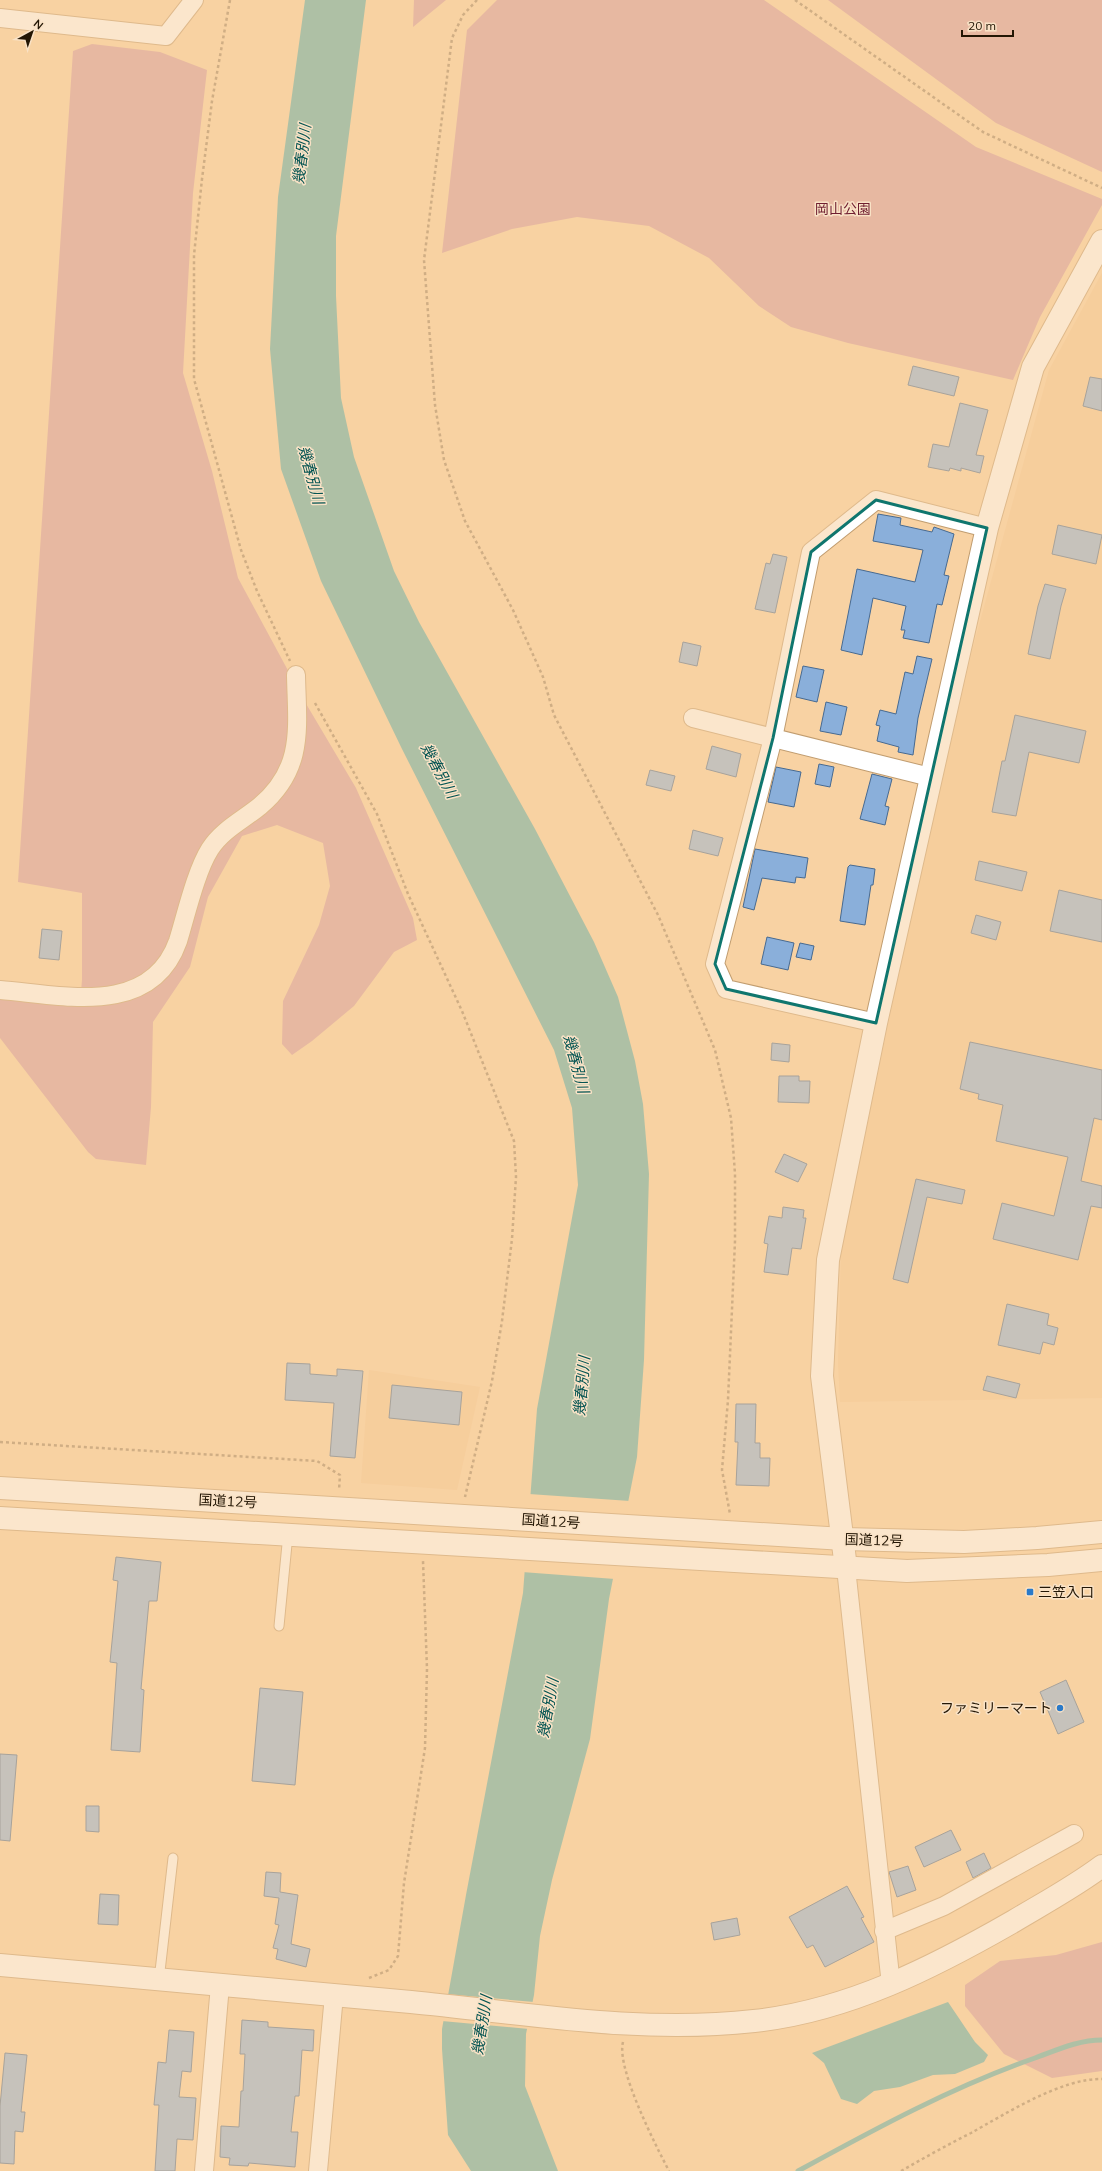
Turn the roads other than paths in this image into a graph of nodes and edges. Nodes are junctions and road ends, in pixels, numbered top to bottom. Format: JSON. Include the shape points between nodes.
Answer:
{"nodes":[{"id":1,"x":194,"y":0,"type":"edge"},
{"id":2,"x":0,"y":18,"type":"edge"},
{"id":3,"x":1102,"y":241,"type":"edge"},
{"id":4,"x":987,"y":528,"type":"junction"},
{"id":5,"x":296,"y":675,"type":"road end"},
{"id":6,"x":693,"y":718,"type":"dead end"},
{"id":7,"x":773,"y":738,"type":"junction"},
{"id":8,"x":930,"y":777,"type":"junction"},
{"id":9,"x":0,"y":990,"type":"edge"},
{"id":10,"x":876,"y":1023,"type":"junction"},
{"id":11,"x":0,"y":1488,"type":"edge"},
{"id":12,"x":0,"y":1518,"type":"edge"},
{"id":13,"x":1102,"y":1532,"type":"edge"},
{"id":14,"x":288,"y":1534,"type":"junction"},
{"id":15,"x":844,"y":1539,"type":"junction"},
{"id":16,"x":1102,"y":1560,"type":"edge"},
{"id":17,"x":846,"y":1568,"type":"junction"},
{"id":18,"x":279,"y":1626,"type":"dead end"},
{"id":19,"x":1074,"y":1834,"type":"dead end"},
{"id":20,"x":173,"y":1858,"type":"dead end"},
{"id":21,"x":1102,"y":1866,"type":"edge"},
{"id":22,"x":884,"y":1931,"type":"junction"},
{"id":23,"x":0,"y":1965,"type":"edge"},
{"id":24,"x":159,"y":1980,"type":"junction"},
{"id":25,"x":220,"y":1985,"type":"junction"},
{"id":26,"x":891,"y":1985,"type":"junction"},
{"id":27,"x":334,"y":1995,"type":"junction"},
{"id":28,"x":204,"y":2171,"type":"edge"},
{"id":29,"x":318,"y":2171,"type":"edge"}],
"edges":[{"from":1,"to":2,"type":"street","via":[[166,36]]},
{"from":3,"to":4,"type":"main road","via":[[1033,367]]},
{"from":4,"to":7,"type":"street","via":[[876,500],[811,552]]},
{"from":4,"to":8,"type":"main road"},
{"from":5,"to":9,"type":"street","via":[[298,729],[292,762],[272,794],[227,830],[210,849],[173,953],[162,970],[145,984],[118,995],[86,998]]},
{"from":6,"to":7,"type":"street"},
{"from":7,"to":8,"type":"street"},
{"from":7,"to":10,"type":"street","via":[[715,964],[726,989]]},
{"from":8,"to":10,"type":"main road"},
{"from":10,"to":15,"type":"main road","via":[[828,1260],[822,1376]]},
{"from":11,"to":15,"type":"main road","name":"国道12号"},
{"from":12,"to":14,"type":"main road","name":"国道12号"},
{"from":13,"to":15,"type":"main road","name":"国道12号","via":[[964,1542]]},
{"from":14,"to":17,"type":"main road","name":"国道12号"},
{"from":14,"to":18,"type":"lane"},
{"from":15,"to":17,"type":"main road"},
{"from":16,"to":17,"type":"main road","name":"国道12号","via":[[975,1569],[907,1571]]},
{"from":17,"to":22,"type":"street"},
{"from":19,"to":22,"type":"street","via":[[944,1906]]},
{"from":20,"to":24,"type":"lane"},
{"from":21,"to":26,"type":"main road","via":[[1079,1883],[985,1938]]},
{"from":22,"to":26,"type":"street"},
{"from":23,"to":24,"type":"main road"},
{"from":24,"to":25,"type":"main road"},
{"from":25,"to":27,"type":"main road"},
{"from":25,"to":28,"type":"street"},
{"from":26,"to":27,"type":"main road","via":[[821,2008],[755,2021],[688,2025],[554,2019]]},
{"from":27,"to":29,"type":"street"}]}
